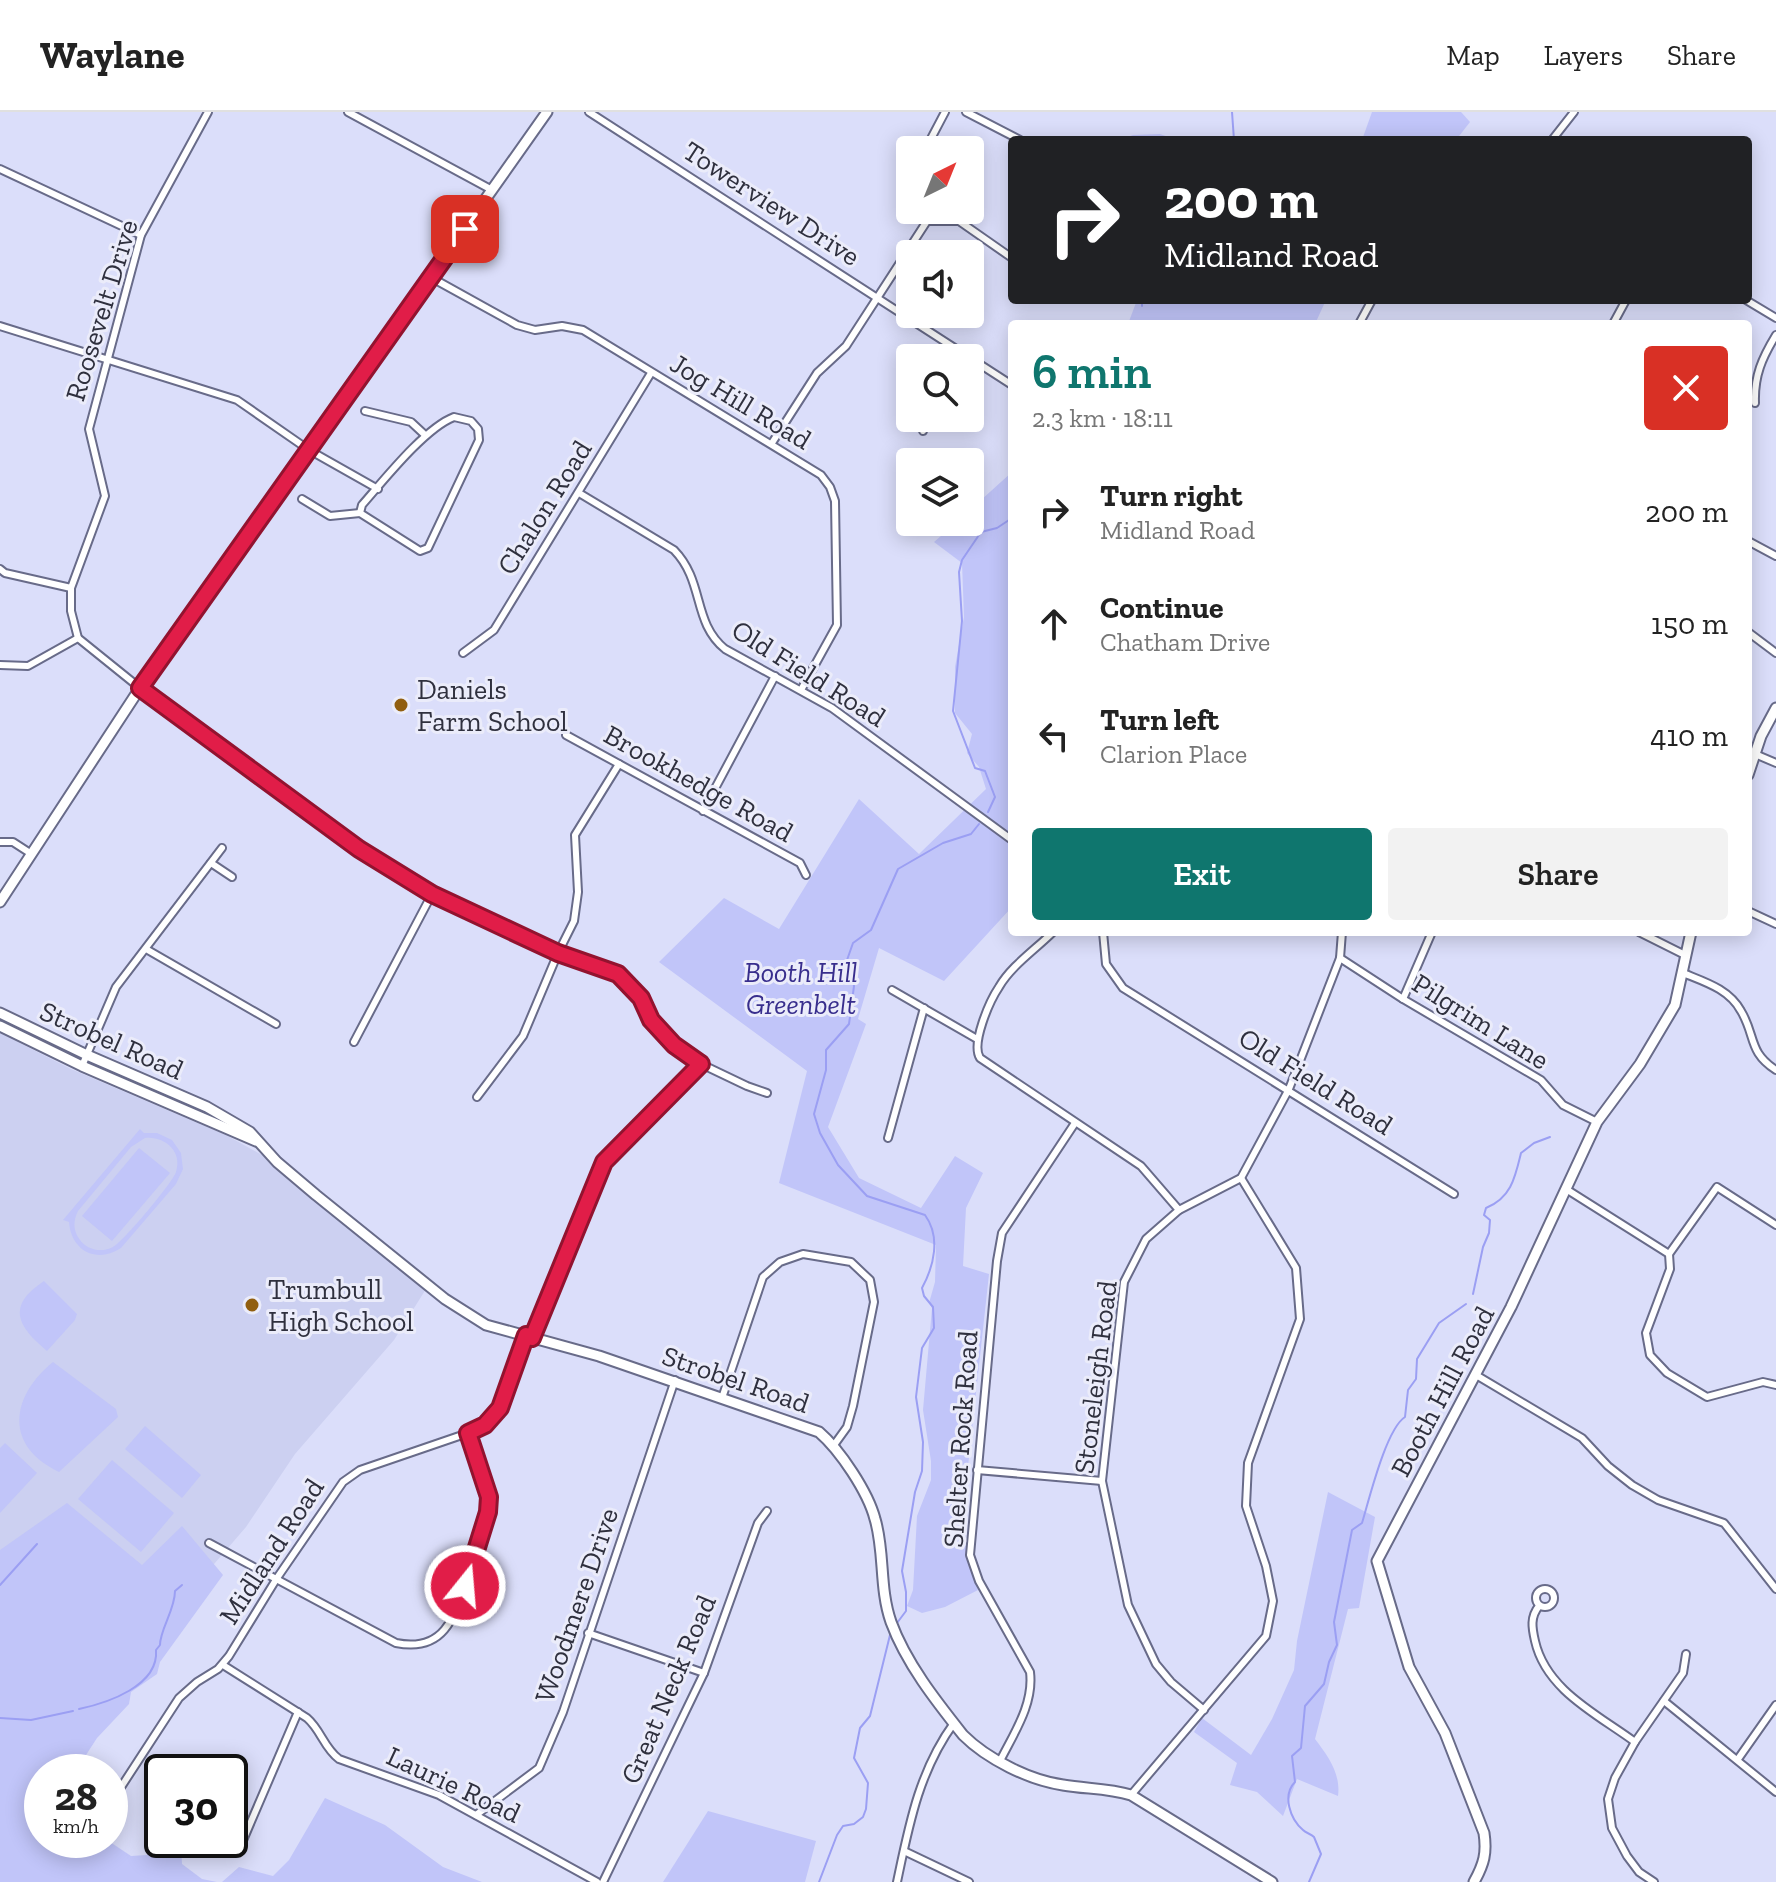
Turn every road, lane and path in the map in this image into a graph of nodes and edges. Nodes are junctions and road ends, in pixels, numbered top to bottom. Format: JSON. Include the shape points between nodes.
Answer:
{"nodes":[{"id":1,"x":208,"y":112,"type":"edge"},
{"id":2,"x":348,"y":112,"type":"edge"},
{"id":3,"x":547,"y":112,"type":"edge"},
{"id":4,"x":589,"y":112,"type":"edge"},
{"id":5,"x":945,"y":112,"type":"edge"},
{"id":6,"x":966,"y":112,"type":"edge"},
{"id":7,"x":1574,"y":112,"type":"edge"},
{"id":8,"x":932,"y":136,"type":"edge"},
{"id":9,"x":1012,"y":136,"type":"edge"},
{"id":10,"x":1555,"y":136,"type":"edge"},
{"id":11,"x":0,"y":169,"type":"edge"},
{"id":12,"x":492,"y":190,"type":"junction"},
{"id":13,"x":925,"y":224,"type":"edge"},
{"id":14,"x":963,"y":224,"type":"edge"},
{"id":15,"x":141,"y":235,"type":"junction"},
{"id":16,"x":1008,"y":255,"type":"edge"},
{"id":17,"x":432,"y":278,"type":"junction"},
{"id":18,"x":879,"y":298,"type":"junction"},
{"id":19,"x":1752,"y":304,"type":"edge"},
{"id":20,"x":1776,"y":318,"type":"edge"},
{"id":21,"x":0,"y":326,"type":"edge"},
{"id":22,"x":1776,"y":335,"type":"edge"},
{"id":23,"x":949,"y":344,"type":"edge"},
{"id":24,"x":109,"y":359,"type":"junction"},
{"id":25,"x":984,"y":367,"type":"edge"},
{"id":26,"x":651,"y":373,"type":"junction"},
{"id":27,"x":1008,"y":382,"type":"edge"},
{"id":28,"x":1755,"y":403,"type":"dead end"},
{"id":29,"x":365,"y":411,"type":"dead end"},
{"id":30,"x":425,"y":435,"type":"junction"},
{"id":31,"x":772,"y":443,"type":"junction"},
{"id":32,"x":309,"y":450,"type":"junction"},
{"id":33,"x":378,"y":489,"type":"junction"},
{"id":34,"x":579,"y":493,"type":"junction"},
{"id":35,"x":302,"y":499,"type":"dead end"},
{"id":36,"x":360,"y":513,"type":"junction"},
{"id":37,"x":1752,"y":543,"type":"edge"},
{"id":38,"x":1776,"y":556,"type":"edge"},
{"id":39,"x":0,"y":569,"type":"edge"},
{"id":40,"x":71,"y":588,"type":"junction"},
{"id":41,"x":1752,"y":635,"type":"edge"},
{"id":42,"x":78,"y":638,"type":"junction"},
{"id":43,"x":463,"y":653,"type":"dead end"},
{"id":44,"x":1776,"y":653,"type":"edge"},
{"id":45,"x":0,"y":665,"type":"edge"},
{"id":46,"x":775,"y":676,"type":"junction"},
{"id":47,"x":140,"y":688,"type":"junction"},
{"id":48,"x":801,"y":690,"type":"junction"},
{"id":49,"x":1776,"y":708,"type":"edge"},
{"id":50,"x":566,"y":735,"type":"dead end"},
{"id":51,"x":1755,"y":754,"type":"junction"},
{"id":52,"x":1752,"y":763,"type":"edge"},
{"id":53,"x":1776,"y":763,"type":"edge"},
{"id":54,"x":619,"y":764,"type":"junction"},
{"id":55,"x":703,"y":811,"type":"junction"},
{"id":56,"x":1008,"y":837,"type":"edge"},
{"id":57,"x":0,"y":842,"type":"edge"},
{"id":58,"x":222,"y":848,"type":"dead end"},
{"id":59,"x":30,"y":853,"type":"junction"},
{"id":60,"x":211,"y":863,"type":"junction"},
{"id":61,"x":806,"y":875,"type":"dead end"},
{"id":62,"x":232,"y":877,"type":"dead end"},
{"id":63,"x":432,"y":894,"type":"junction"},
{"id":64,"x":0,"y":902,"type":"edge"},
{"id":65,"x":1752,"y":913,"type":"edge"},
{"id":66,"x":1776,"y":924,"type":"edge"},
{"id":67,"x":1049,"y":936,"type":"edge"},
{"id":68,"x":1103,"y":936,"type":"edge"},
{"id":69,"x":1342,"y":936,"type":"edge"},
{"id":70,"x":1430,"y":936,"type":"edge"},
{"id":71,"x":1647,"y":936,"type":"edge"},
{"id":72,"x":1690,"y":936,"type":"edge"},
{"id":73,"x":146,"y":949,"type":"junction"},
{"id":74,"x":558,"y":953,"type":"junction"},
{"id":75,"x":1685,"y":955,"type":"junction"},
{"id":76,"x":1340,"y":958,"type":"junction"},
{"id":77,"x":1683,"y":973,"type":"junction"},
{"id":78,"x":892,"y":990,"type":"dead end"},
{"id":79,"x":1403,"y":999,"type":"junction"},
{"id":80,"x":924,"y":1008,"type":"junction"},
{"id":81,"x":0,"y":1013,"type":"edge"},
{"id":82,"x":276,"y":1024,"type":"dead end"},
{"id":83,"x":0,"y":1026,"type":"edge"},
{"id":84,"x":977,"y":1039,"type":"junction"},
{"id":85,"x":354,"y":1042,"type":"dead end"},
{"id":86,"x":87,"y":1055,"type":"junction"},
{"id":87,"x":701,"y":1064,"type":"junction"},
{"id":88,"x":82,"y":1066,"type":"junction"},
{"id":89,"x":1776,"y":1070,"type":"edge"},
{"id":90,"x":1289,"y":1089,"type":"junction"},
{"id":91,"x":767,"y":1093,"type":"dead end"},
{"id":92,"x":477,"y":1097,"type":"dead end"},
{"id":93,"x":204,"y":1112,"type":"junction"},
{"id":94,"x":1597,"y":1122,"type":"junction"},
{"id":95,"x":1075,"y":1123,"type":"junction"},
{"id":96,"x":888,"y":1138,"type":"dead end"},
{"id":97,"x":1241,"y":1178,"type":"junction"},
{"id":98,"x":1566,"y":1189,"type":"junction"},
{"id":99,"x":1454,"y":1194,"type":"dead end"},
{"id":100,"x":1179,"y":1210,"type":"junction"},
{"id":101,"x":1776,"y":1225,"type":"edge"},
{"id":102,"x":1669,"y":1254,"type":"junction"},
{"id":103,"x":529,"y":1336,"type":"junction"},
{"id":104,"x":1476,"y":1375,"type":"junction"},
{"id":105,"x":675,"y":1380,"type":"junction"},
{"id":106,"x":1776,"y":1385,"type":"edge"},
{"id":107,"x":722,"y":1398,"type":"junction"},
{"id":108,"x":468,"y":1433,"type":"junction"},
{"id":109,"x":834,"y":1445,"type":"junction"},
{"id":110,"x":977,"y":1470,"type":"junction"},
{"id":111,"x":1102,"y":1481,"type":"junction"},
{"id":112,"x":767,"y":1511,"type":"dead end"},
{"id":113,"x":209,"y":1543,"type":"dead end"},
{"id":114,"x":277,"y":1578,"type":"junction"},
{"id":115,"x":1776,"y":1589,"type":"edge"},
{"id":116,"x":1539,"y":1606,"type":"dead end"},
{"id":117,"x":588,"y":1633,"type":"junction"},
{"id":118,"x":1686,"y":1654,"type":"dead end"},
{"id":119,"x":223,"y":1665,"type":"junction"},
{"id":120,"x":704,"y":1673,"type":"junction"},
{"id":121,"x":1664,"y":1701,"type":"junction"},
{"id":122,"x":1776,"y":1705,"type":"edge"},
{"id":123,"x":1204,"y":1710,"type":"junction"},
{"id":124,"x":298,"y":1712,"type":"junction"},
{"id":125,"x":954,"y":1723,"type":"junction"},
{"id":126,"x":1635,"y":1742,"type":"junction"},
{"id":127,"x":1738,"y":1759,"type":"junction"},
{"id":128,"x":1000,"y":1761,"type":"junction"},
{"id":129,"x":128,"y":1776,"type":"edge"},
{"id":130,"x":1776,"y":1792,"type":"edge"},
{"id":131,"x":1131,"y":1795,"type":"junction"},
{"id":132,"x":476,"y":1815,"type":"junction"},
{"id":133,"x":248,"y":1829,"type":"edge"},
{"id":134,"x":904,"y":1851,"type":"junction"},
{"id":135,"x":600,"y":1882,"type":"edge"},
{"id":136,"x":897,"y":1882,"type":"edge"},
{"id":137,"x":969,"y":1882,"type":"edge"},
{"id":138,"x":1272,"y":1882,"type":"edge"},
{"id":139,"x":1474,"y":1882,"type":"edge"},
{"id":140,"x":1654,"y":1882,"type":"edge"}],
"edges":[{"from":1,"to":15,"type":"street","name":"Roosevelt Drive"},
{"from":2,"to":12,"type":"street"},
{"from":3,"to":12,"type":"street"},
{"from":4,"to":18,"type":"street","name":"Towerview Drive"},
{"from":5,"to":8,"type":"street"},
{"from":6,"to":9,"type":"street"},
{"from":7,"to":10,"type":"street"},
{"from":11,"to":15,"type":"street"},
{"from":12,"to":17,"type":"street"},
{"from":13,"to":18,"type":"street"},
{"from":14,"to":16,"type":"street"},
{"from":15,"to":24,"type":"street","name":"Roosevelt Drive"},
{"from":17,"to":26,"type":"street","name":"Jog Hill Road","via":[[517,325],[583,330]]},
{"from":17,"to":32,"type":"street"},
{"from":18,"to":23,"type":"street","name":"Towerview Drive"},
{"from":18,"to":31,"type":"street","via":[[846,346],[802,392]]},
{"from":19,"to":20,"type":"street"},
{"from":21,"to":24,"type":"street"},
{"from":22,"to":28,"type":"street","via":[[1758,369]]},
{"from":24,"to":32,"type":"street","via":[[237,400]]},
{"from":24,"to":40,"type":"street","name":"Roosevelt Drive","via":[[89,429],[105,496]]},
{"from":25,"to":27,"type":"street","name":"Towerview Drive"},
{"from":26,"to":31,"type":"street","name":"Jog Hill Road"},
{"from":26,"to":34,"type":"street","name":"Chalon Road"},
{"from":29,"to":30,"type":"street","via":[[411,422]]},
{"from":30,"to":33,"type":"street"},
{"from":30,"to":36,"type":"street","via":[[454,417],[471,421],[479,440],[428,548],[420,551]]},
{"from":31,"to":48,"type":"street","name":"Jog Hill Road","via":[[821,475],[835,501],[837,625]]},
{"from":32,"to":33,"type":"street"},
{"from":32,"to":47,"type":"street"},
{"from":33,"to":36,"type":"street"},
{"from":34,"to":43,"type":"street","name":"Chalon Road","via":[[494,630]]},
{"from":34,"to":46,"type":"street","name":"Old Field Road","via":[[674,550],[694,579],[713,639]]},
{"from":35,"to":36,"type":"street","via":[[330,516]]},
{"from":37,"to":38,"type":"street"},
{"from":39,"to":40,"type":"street"},
{"from":40,"to":42,"type":"street","name":"Roosevelt Drive"},
{"from":41,"to":44,"type":"street"},
{"from":42,"to":45,"type":"street","via":[[28,666]]},
{"from":42,"to":47,"type":"street"},
{"from":46,"to":48,"type":"street","name":"Old Field Road"},
{"from":46,"to":55,"type":"street"},
{"from":47,"to":59,"type":"street"},
{"from":47,"to":63,"type":"street","via":[[359,849]]},
{"from":48,"to":56,"type":"street","name":"Old Field Road"},
{"from":49,"to":51,"type":"street"},
{"from":50,"to":54,"type":"street","name":"Brookhedge Road"},
{"from":51,"to":52,"type":"street"},
{"from":51,"to":53,"type":"street"},
{"from":54,"to":55,"type":"street","name":"Brookhedge Road"},
{"from":54,"to":74,"type":"street","via":[[575,835],[574,921]]},
{"from":55,"to":61,"type":"street","name":"Brookhedge Road","via":[[800,863]]},
{"from":57,"to":59,"type":"street","via":[[13,842]]},
{"from":58,"to":60,"type":"street"},
{"from":59,"to":64,"type":"street"},
{"from":60,"to":62,"type":"street"},
{"from":60,"to":73,"type":"street"},
{"from":63,"to":74,"type":"street"},
{"from":63,"to":85,"type":"street"},
{"from":65,"to":66,"type":"street"},
{"from":67,"to":84,"type":"street","via":[[999,985]]},
{"from":68,"to":90,"type":"street","name":"Old Field Road","via":[[1106,964],[1123,988]]},
{"from":69,"to":76,"type":"street"},
{"from":70,"to":79,"type":"street"},
{"from":71,"to":75,"type":"street"},
{"from":72,"to":75,"type":"street","name":"Booth Hill Road"},
{"from":73,"to":82,"type":"street"},
{"from":73,"to":86,"type":"street","via":[[116,987]]},
{"from":74,"to":87,"type":"street","via":[[618,974],[674,1045]]},
{"from":74,"to":92,"type":"street","via":[[523,1036]]},
{"from":75,"to":77,"type":"street","name":"Booth Hill Road"},
{"from":76,"to":79,"type":"street","name":"Pilgrim Lane"},
{"from":76,"to":90,"type":"street"},
{"from":77,"to":89,"type":"street","via":[[1723,990],[1741,1010],[1758,1055]]},
{"from":77,"to":94,"type":"street","name":"Booth Hill Road","via":[[1675,1005]]},
{"from":78,"to":80,"type":"street"},
{"from":79,"to":94,"type":"street","name":"Pilgrim Lane","via":[[1541,1080],[1563,1105]]},
{"from":80,"to":84,"type":"street"},
{"from":80,"to":96,"type":"street"},
{"from":81,"to":86,"type":"street","name":"Strobel Road"},
{"from":83,"to":88,"type":"street","name":"Strobel Road"},
{"from":84,"to":95,"type":"street","via":[[980,1058]]},
{"from":86,"to":88,"type":"street"},
{"from":86,"to":93,"type":"street","name":"Strobel Road"},
{"from":87,"to":91,"type":"street"},
{"from":87,"to":103,"type":"street","name":"Midland Road","via":[[604,1162]]},
{"from":88,"to":93,"type":"street","name":"Strobel Road"},
{"from":90,"to":97,"type":"street"},
{"from":90,"to":99,"type":"street","name":"Old Field Road"},
{"from":93,"to":103,"type":"street","name":"Strobel Road","via":[[258,1142],[445,1299],[486,1325]]},
{"from":94,"to":98,"type":"street","name":"Booth Hill Road"},
{"from":95,"to":100,"type":"street","via":[[1141,1166]]},
{"from":95,"to":110,"type":"street","name":"Shelter Rock Road","via":[[1002,1233]]},
{"from":97,"to":100,"type":"street","name":"Stoneleigh Road"},
{"from":97,"to":123,"type":"street","via":[[1296,1268],[1300,1319],[1248,1463],[1246,1506],[1273,1601],[1266,1636]]},
{"from":98,"to":102,"type":"street"},
{"from":98,"to":104,"type":"street","name":"Booth Hill Road"},
{"from":100,"to":111,"type":"street","name":"Stoneleigh Road","via":[[1146,1239],[1124,1282]]},
{"from":101,"to":102,"type":"street","via":[[1717,1187]]},
{"from":102,"to":106,"type":"street","via":[[1670,1269],[1646,1333],[1650,1355],[1667,1373],[1707,1397],[1763,1382]]},
{"from":103,"to":105,"type":"street","name":"Strobel Road"},
{"from":103,"to":108,"type":"street","name":"Midland Road","via":[[500,1408],[485,1425]]},
{"from":104,"to":115,"type":"street","via":[[1582,1438],[1632,1485],[1724,1523]]},
{"from":104,"to":139,"type":"street","name":"Booth Hill Road","via":[[1377,1561],[1409,1667],[1445,1733],[1484,1833],[1484,1864]]},
{"from":105,"to":107,"type":"street","name":"Strobel Road"},
{"from":105,"to":117,"type":"street","name":"Woodmere Drive"},
{"from":107,"to":109,"type":"street","name":"Strobel Road","via":[[801,1424]]},
{"from":107,"to":109,"type":"street","via":[[763,1277],[780,1262],[803,1254],[851,1262],[870,1280],[874,1302],[853,1406]]},
{"from":108,"to":114,"type":"street","name":"Midland Road","via":[[360,1470],[343,1482]]},
{"from":108,"to":114,"type":"street","via":[[489,1497],[488,1512],[457,1611],[434,1640],[413,1647],[396,1643]]},
{"from":109,"to":125,"type":"street","name":"Strobel Road","via":[[875,1518],[884,1596],[896,1634]]},
{"from":110,"to":111,"type":"street"},
{"from":110,"to":128,"type":"street","name":"Shelter Rock Road","via":[[970,1555],[1030,1672],[1032,1687]]},
{"from":111,"to":123,"type":"street","name":"Stoneleigh Road","via":[[1128,1605],[1156,1664]]},
{"from":112,"to":120,"type":"street","name":"Great Neck Road","via":[[758,1523]]},
{"from":113,"to":114,"type":"street"},
{"from":114,"to":119,"type":"street","name":"Midland Road"},
{"from":116,"to":126,"type":"street","via":[[1532,1618],[1534,1637],[1548,1673],[1569,1695]]},
{"from":117,"to":120,"type":"street"},
{"from":117,"to":132,"type":"street","name":"Woodmere Drive","via":[[539,1768]]},
{"from":118,"to":121,"type":"street","via":[[1683,1673]]},
{"from":119,"to":124,"type":"street","name":"Laurie Road"},
{"from":119,"to":129,"type":"street","name":"Midland Road","via":[[179,1698]]},
{"from":120,"to":135,"type":"street","name":"Great Neck Road"},
{"from":121,"to":126,"type":"street"},
{"from":121,"to":127,"type":"street"},
{"from":122,"to":127,"type":"street"},
{"from":123,"to":131,"type":"street"},
{"from":124,"to":132,"type":"street","name":"Laurie Road","via":[[319,1729],[339,1759],[417,1785]]},
{"from":124,"to":133,"type":"street"},
{"from":125,"to":128,"type":"street","name":"Strobel Road","via":[[974,1746]]},
{"from":125,"to":134,"type":"street","via":[[926,1770]]},
{"from":126,"to":140,"type":"street","via":[[1608,1799],[1612,1828],[1627,1856]]},
{"from":127,"to":130,"type":"street"},
{"from":128,"to":131,"type":"street","name":"Strobel Road","via":[[1061,1785]]},
{"from":131,"to":138,"type":"street","name":"Strobel Road"},
{"from":132,"to":135,"type":"street","name":"Laurie Road"},
{"from":134,"to":136,"type":"street"},
{"from":134,"to":137,"type":"street"}]}
